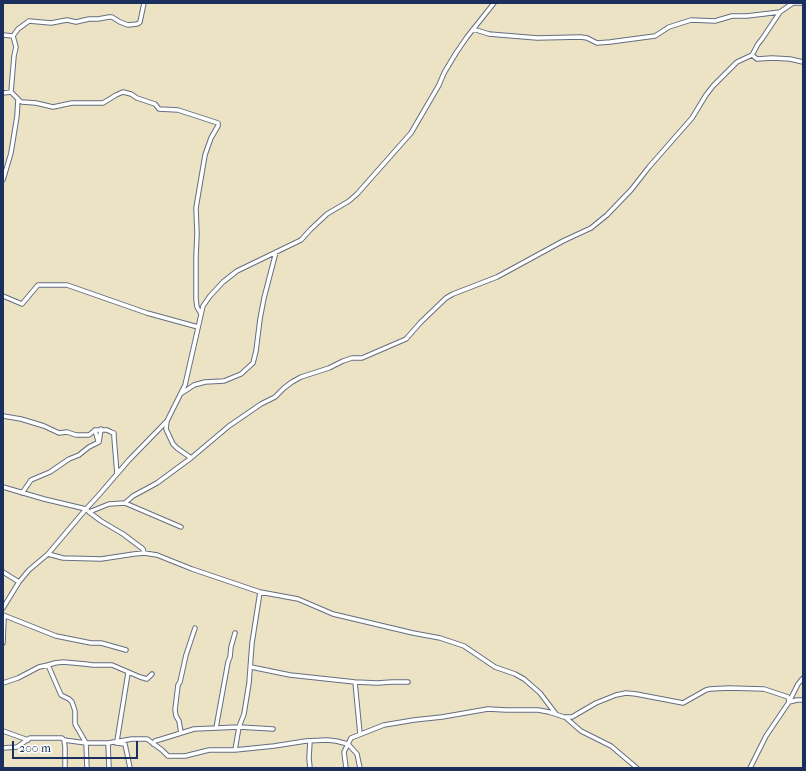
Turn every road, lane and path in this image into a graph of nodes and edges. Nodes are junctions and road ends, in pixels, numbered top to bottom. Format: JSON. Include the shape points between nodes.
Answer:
{"nodes":[{"id":1,"x":144,"y":3,"type":"edge"},
{"id":2,"x":494,"y":3,"type":"edge"},
{"id":3,"x":793,"y":3,"type":"edge"},
{"id":4,"x":803,"y":3,"type":"edge"},
{"id":5,"x":780,"y":12,"type":"junction"},
{"id":6,"x":473,"y":29,"type":"junction"},
{"id":7,"x":3,"y":35,"type":"edge"},
{"id":8,"x":13,"y":36,"type":"junction"},
{"id":9,"x":752,"y":55,"type":"junction"},
{"id":10,"x":803,"y":62,"type":"edge"},
{"id":11,"x":12,"y":92,"type":"junction"},
{"id":12,"x":3,"y":93,"type":"edge"},
{"id":13,"x":18,"y":98,"type":"junction"},
{"id":14,"x":3,"y":180,"type":"edge"},
{"id":15,"x":276,"y":252,"type":"junction"},
{"id":16,"x":3,"y":296,"type":"edge"},
{"id":17,"x":201,"y":315,"type":"junction"},
{"id":18,"x":198,"y":327,"type":"junction"},
{"id":19,"x":181,"y":393,"type":"junction"},
{"id":20,"x":3,"y":416,"type":"edge"},
{"id":21,"x":167,"y":421,"type":"junction"},
{"id":22,"x":101,"y":429,"type":"junction"},
{"id":23,"x":95,"y":430,"type":"junction"},
{"id":24,"x":99,"y":442,"type":"junction"},
{"id":25,"x":192,"y":458,"type":"junction"},
{"id":26,"x":117,"y":474,"type":"junction"},
{"id":27,"x":3,"y":487,"type":"edge"},
{"id":28,"x":22,"y":493,"type":"junction"},
{"id":29,"x":125,"y":503,"type":"junction"},
{"id":30,"x":87,"y":510,"type":"junction"},
{"id":31,"x":181,"y":527,"type":"dead end"},
{"id":32,"x":144,"y":553,"type":"junction"},
{"id":33,"x":48,"y":554,"type":"junction"},
{"id":34,"x":3,"y":572,"type":"edge"},
{"id":35,"x":19,"y":582,"type":"junction"},
{"id":36,"x":260,"y":592,"type":"junction"},
{"id":37,"x":3,"y":608,"type":"edge"},
{"id":38,"x":3,"y":616,"type":"edge"},
{"id":39,"x":195,"y":628,"type":"dead end"},
{"id":40,"x":235,"y":633,"type":"dead end"},
{"id":41,"x":3,"y":643,"type":"edge"},
{"id":42,"x":126,"y":650,"type":"dead end"},
{"id":43,"x":48,"y":665,"type":"junction"},
{"id":44,"x":251,"y":667,"type":"junction"},
{"id":45,"x":128,"y":673,"type":"junction"},
{"id":46,"x":152,"y":674,"type":"dead end"},
{"id":47,"x":803,"y":678,"type":"edge"},
{"id":48,"x":355,"y":682,"type":"junction"},
{"id":49,"x":408,"y":682,"type":"dead end"},
{"id":50,"x":3,"y":683,"type":"edge"},
{"id":51,"x":803,"y":700,"type":"edge"},
{"id":52,"x":789,"y":702,"type":"junction"},
{"id":53,"x":556,"y":714,"type":"junction"},
{"id":54,"x":564,"y":717,"type":"junction"},
{"id":55,"x":239,"y":727,"type":"junction"},
{"id":56,"x":216,"y":728,"type":"junction"},
{"id":57,"x":273,"y":729,"type":"dead end"},
{"id":58,"x":3,"y":731,"type":"edge"},
{"id":59,"x":181,"y":733,"type":"junction"},
{"id":60,"x":360,"y":734,"type":"junction"},
{"id":61,"x":28,"y":740,"type":"junction"},
{"id":62,"x":64,"y":740,"type":"junction"},
{"id":63,"x":310,"y":741,"type":"junction"},
{"id":64,"x":116,"y":742,"type":"junction"},
{"id":65,"x":86,"y":743,"type":"junction"},
{"id":66,"x":108,"y":744,"type":"junction"},
{"id":67,"x":154,"y":744,"type":"junction"},
{"id":68,"x":348,"y":744,"type":"junction"},
{"id":69,"x":3,"y":748,"type":"edge"},
{"id":70,"x":235,"y":750,"type":"junction"},
{"id":71,"x":66,"y":768,"type":"edge"},
{"id":72,"x":87,"y":768,"type":"edge"},
{"id":73,"x":110,"y":768,"type":"edge"},
{"id":74,"x":130,"y":768,"type":"edge"},
{"id":75,"x":310,"y":768,"type":"edge"},
{"id":76,"x":346,"y":768,"type":"edge"},
{"id":77,"x":360,"y":768,"type":"edge"},
{"id":78,"x":637,"y":768,"type":"edge"},
{"id":79,"x":750,"y":768,"type":"edge"}],
"edges":[{"from":1,"to":8,"type":"street","via":[[140,22],[137,24],[128,25],[109,16],[76,22],[29,21]]},
{"from":2,"to":6,"type":"street"},
{"from":3,"to":4,"type":"street"},
{"from":3,"to":5,"type":"street"},
{"from":5,"to":6,"type":"street","via":[[732,16],[715,21],[691,20],[655,36],[596,43],[580,37],[537,38],[489,34]]},
{"from":5,"to":9,"type":"street"},
{"from":6,"to":15,"type":"street","via":[[456,53],[406,139],[349,201],[327,214],[301,240]]},
{"from":7,"to":8,"type":"street"},
{"from":8,"to":11,"type":"street","via":[[16,47]]},
{"from":9,"to":10,"type":"street","via":[[757,59],[790,59]]},
{"from":9,"to":25,"type":"street","via":[[737,62],[713,86],[692,118],[631,190],[591,228],[496,277],[446,298],[406,339],[373,354],[343,361],[292,382],[275,398],[261,404],[229,426]]},
{"from":11,"to":12,"type":"street"},
{"from":11,"to":13,"type":"street"},
{"from":13,"to":14,"type":"street","via":[[11,153]]},
{"from":13,"to":17,"type":"street","via":[[22,102],[56,107],[72,103],[103,103],[123,92],[155,104],[158,109],[178,110],[218,123],[205,155],[196,208],[196,299]]},
{"from":15,"to":17,"type":"street","via":[[237,271],[222,282],[205,302]]},
{"from":15,"to":19,"type":"street","via":[[264,298],[253,363],[241,374],[224,381],[194,385]]},
{"from":16,"to":18,"type":"street","via":[[22,304],[38,284],[67,285],[147,313]]},
{"from":17,"to":18,"type":"street"},
{"from":18,"to":19,"type":"street"},
{"from":19,"to":21,"type":"street"},
{"from":20,"to":23,"type":"street","via":[[21,419],[59,433],[89,435]]},
{"from":21,"to":25,"type":"street","via":[[166,429],[173,444]]},
{"from":21,"to":26,"type":"street"},
{"from":22,"to":23,"type":"street"},
{"from":22,"to":24,"type":"street"},
{"from":22,"to":26,"type":"street","via":[[114,433]]},
{"from":23,"to":24,"type":"street"},
{"from":24,"to":28,"type":"street","via":[[80,455],[69,458],[50,472],[31,480]]},
{"from":25,"to":29,"type":"street"},
{"from":26,"to":30,"type":"street"},
{"from":27,"to":28,"type":"street"},
{"from":28,"to":30,"type":"street"},
{"from":29,"to":30,"type":"street"},
{"from":29,"to":31,"type":"street"},
{"from":30,"to":32,"type":"street","via":[[123,534]]},
{"from":30,"to":33,"type":"street"},
{"from":32,"to":33,"type":"street","via":[[101,559],[63,558]]},
{"from":32,"to":36,"type":"street","via":[[157,555]]},
{"from":33,"to":35,"type":"street"},
{"from":34,"to":35,"type":"street"},
{"from":35,"to":37,"type":"street"},
{"from":36,"to":44,"type":"street"},
{"from":36,"to":53,"type":"street","via":[[298,599],[333,614],[464,646],[495,667],[524,679],[540,693]]},
{"from":38,"to":41,"type":"street"},
{"from":38,"to":42,"type":"street","via":[[56,636]]},
{"from":39,"to":59,"type":"street","via":[[178,685],[175,710]]},
{"from":40,"to":56,"type":"street"},
{"from":43,"to":45,"type":"street","via":[[63,662],[112,665]]},
{"from":43,"to":50,"type":"street"},
{"from":43,"to":65,"type":"street","via":[[60,695],[71,700],[75,724]]},
{"from":44,"to":48,"type":"street","via":[[290,675]]},
{"from":44,"to":55,"type":"street","via":[[244,714]]},
{"from":45,"to":46,"type":"street","via":[[147,679]]},
{"from":45,"to":64,"type":"street"},
{"from":47,"to":52,"type":"street"},
{"from":48,"to":49,"type":"street"},
{"from":48,"to":60,"type":"street"},
{"from":51,"to":52,"type":"street"},
{"from":52,"to":54,"type":"street","via":[[788,697],[752,688],[710,688],[683,703],[626,693],[596,703],[574,717]]},
{"from":52,"to":79,"type":"street","via":[[766,736]]},
{"from":53,"to":54,"type":"street"},
{"from":53,"to":60,"type":"street","via":[[538,710],[488,709],[384,725]]},
{"from":54,"to":78,"type":"street","via":[[581,731],[611,746]]},
{"from":55,"to":56,"type":"street"},
{"from":55,"to":57,"type":"street"},
{"from":55,"to":70,"type":"street"},
{"from":56,"to":59,"type":"street","via":[[194,729]]},
{"from":58,"to":61,"type":"street"},
{"from":59,"to":67,"type":"street","via":[[155,741]]},
{"from":60,"to":68,"type":"street","via":[[351,738]]},
{"from":61,"to":62,"type":"street"},
{"from":61,"to":69,"type":"street","via":[[17,747]]},
{"from":62,"to":65,"type":"street"},
{"from":62,"to":71,"type":"street"},
{"from":63,"to":68,"type":"street","via":[[327,740]]},
{"from":63,"to":70,"type":"street"},
{"from":63,"to":75,"type":"street"},
{"from":64,"to":66,"type":"street"},
{"from":64,"to":67,"type":"street","via":[[147,739]]},
{"from":64,"to":74,"type":"street","via":[[125,744]]},
{"from":65,"to":66,"type":"street"},
{"from":65,"to":72,"type":"street"},
{"from":66,"to":73,"type":"street"},
{"from":67,"to":70,"type":"street","via":[[168,756],[186,756],[209,750]]},
{"from":68,"to":76,"type":"street","via":[[344,752]]},
{"from":68,"to":77,"type":"street","via":[[357,754]]}]}
